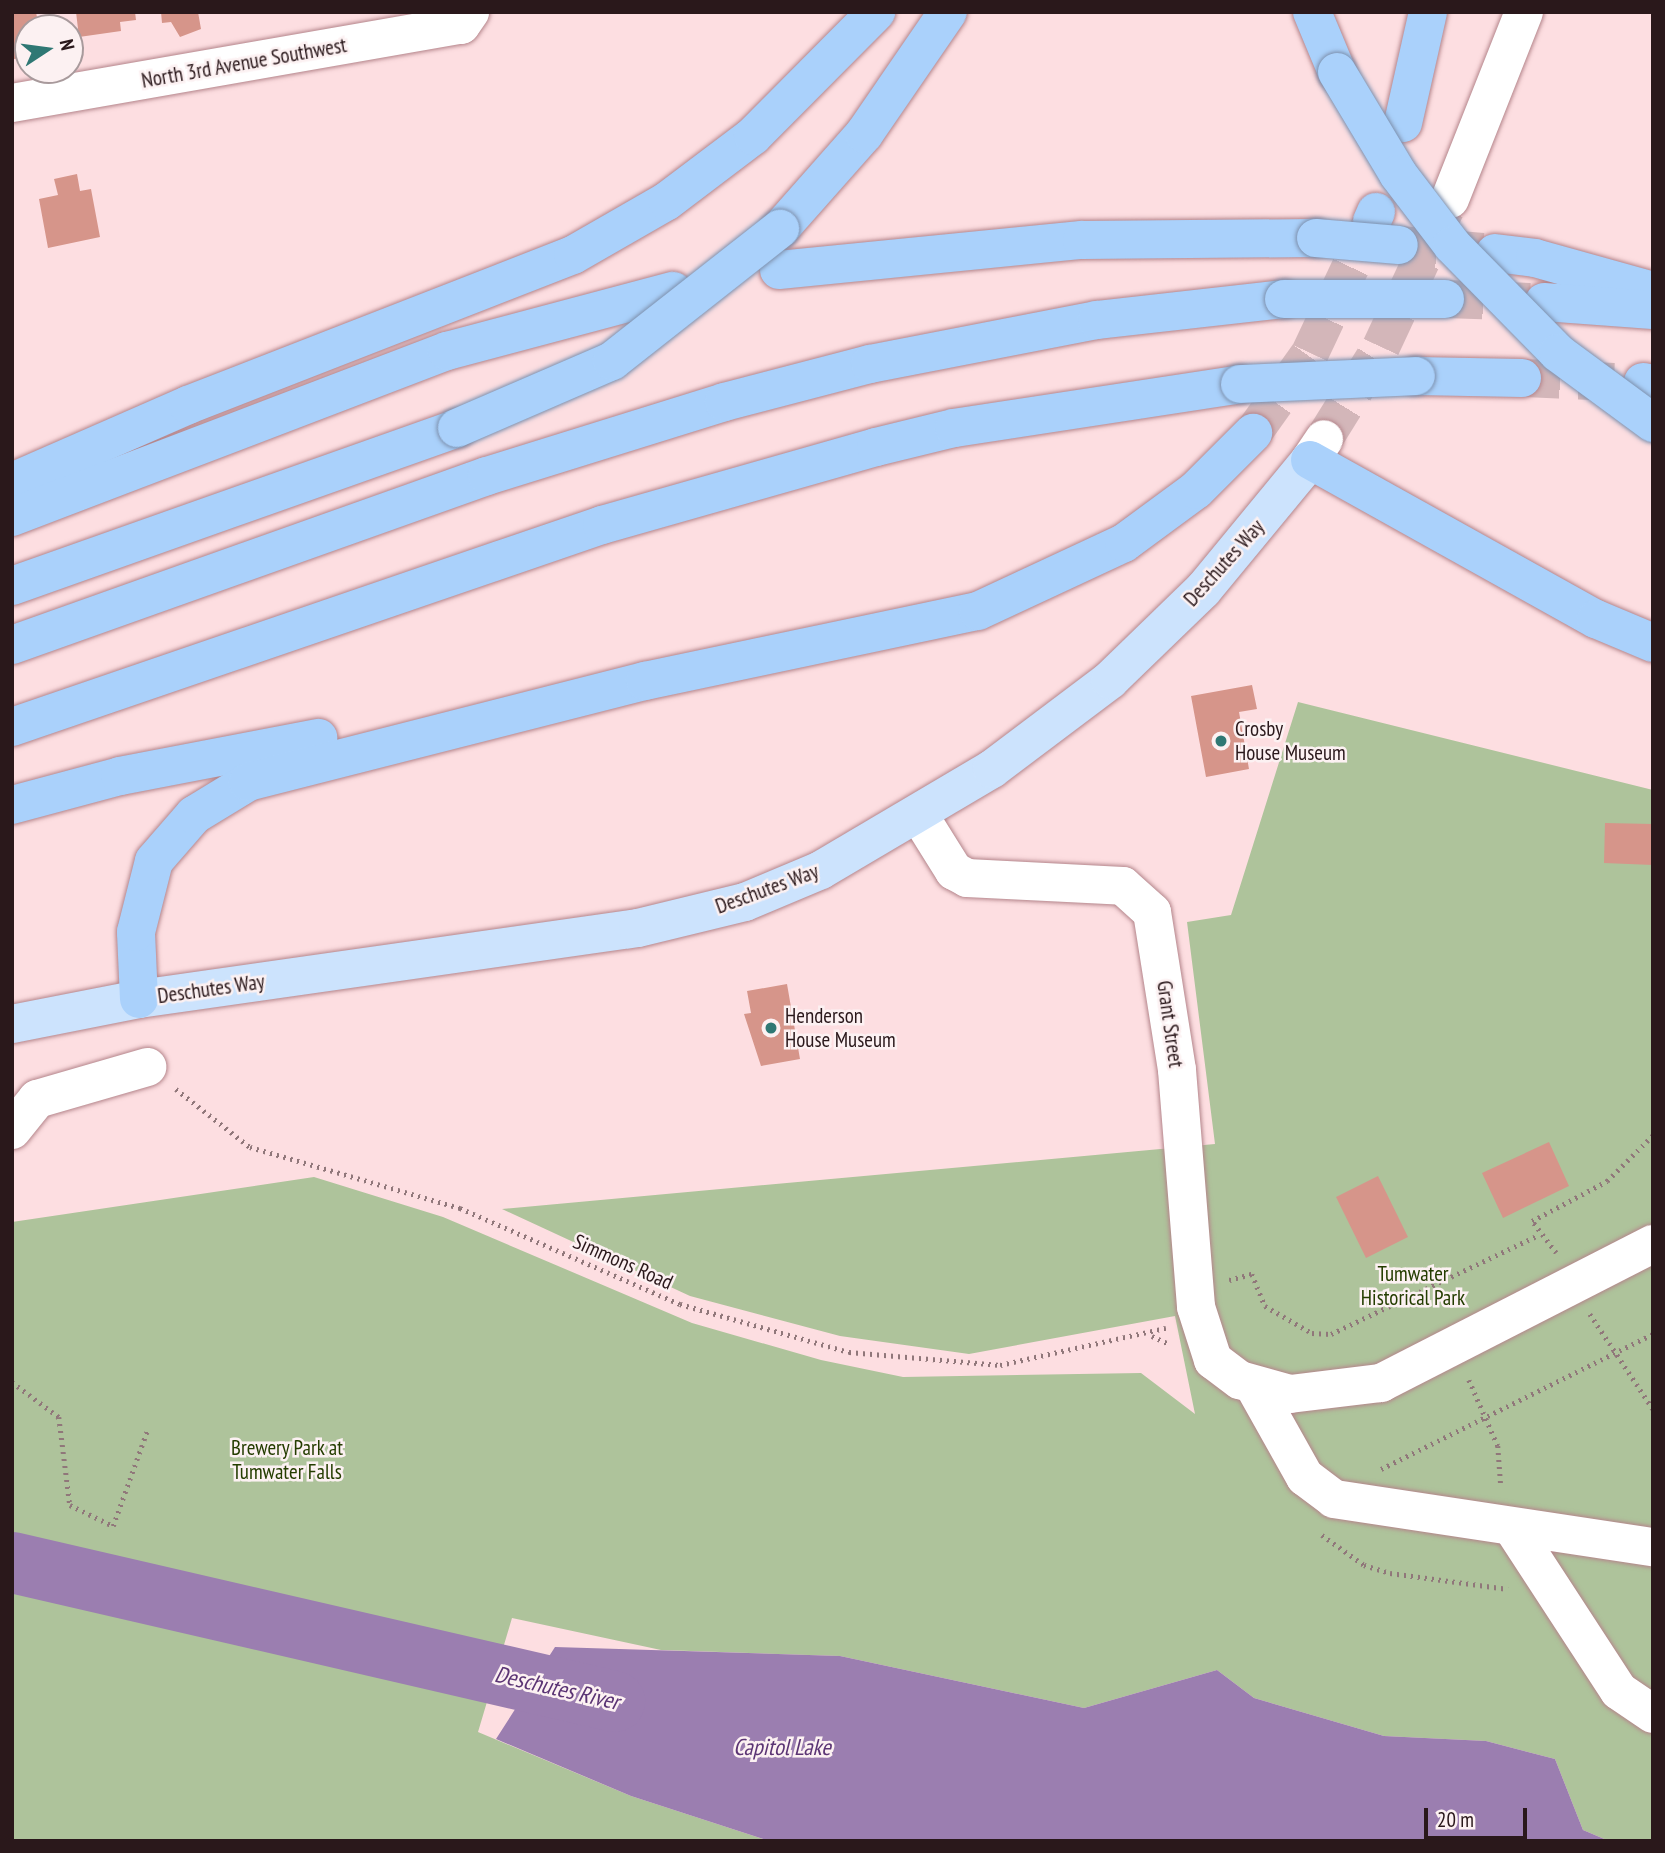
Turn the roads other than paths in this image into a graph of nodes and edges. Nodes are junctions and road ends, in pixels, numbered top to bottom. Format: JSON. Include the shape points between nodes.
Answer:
{"nodes":[{"id":1,"x":470,"y":12,"type":"edge"},
{"id":2,"x":876,"y":12,"type":"edge"},
{"id":3,"x":948,"y":12,"type":"edge"},
{"id":4,"x":1312,"y":12,"type":"edge"},
{"id":5,"x":1427,"y":12,"type":"edge"},
{"id":6,"x":1524,"y":12,"type":"edge"},
{"id":7,"x":12,"y":103,"type":"edge"},
{"id":8,"x":1403,"y":123,"type":"dead end"},
{"id":9,"x":1450,"y":199,"type":"tunnel mouth"},
{"id":10,"x":1382,"y":226,"type":"tunnel mouth"},
{"id":11,"x":1496,"y":253,"type":"tunnel mouth"},
{"id":12,"x":779,"y":270,"type":"dead end"},
{"id":13,"x":673,"y":291,"type":"dead end"},
{"id":14,"x":1653,"y":291,"type":"edge"},
{"id":15,"x":1445,"y":299,"type":"tunnel mouth"},
{"id":16,"x":1544,"y":302,"type":"tunnel mouth"},
{"id":17,"x":1653,"y":310,"type":"edge"},
{"id":18,"x":1522,"y":377,"type":"tunnel mouth"},
{"id":19,"x":1653,"y":423,"type":"edge"},
{"id":20,"x":1253,"y":433,"type":"tunnel mouth"},
{"id":21,"x":1317,"y":449,"type":"joint"},
{"id":22,"x":12,"y":482,"type":"edge"},
{"id":23,"x":12,"y":517,"type":"edge"},
{"id":24,"x":12,"y":586,"type":"edge"},
{"id":25,"x":1653,"y":643,"type":"edge"},
{"id":26,"x":12,"y":645,"type":"edge"},
{"id":27,"x":645,"y":681,"type":"junction"},
{"id":28,"x":12,"y":727,"type":"edge"},
{"id":29,"x":12,"y":806,"type":"edge"},
{"id":30,"x":919,"y":815,"type":"junction"},
{"id":31,"x":139,"y":999,"type":"junction"},
{"id":32,"x":12,"y":1024,"type":"edge"},
{"id":33,"x":147,"y":1067,"type":"road end"},
{"id":34,"x":12,"y":1130,"type":"edge"},
{"id":35,"x":1653,"y":1244,"type":"edge"},
{"id":36,"x":1255,"y":1388,"type":"junction"},
{"id":37,"x":1514,"y":1530,"type":"junction"},
{"id":38,"x":1653,"y":1546,"type":"edge"},
{"id":39,"x":1653,"y":1714,"type":"edge"}],
"edges":[{"from":1,"to":7,"type":"street","name":"North 3rd Avenue Southwest","via":[[461,25]]},
{"from":2,"to":22,"type":"highway","via":[[753,136],[667,201],[573,255],[188,405]]},
{"from":3,"to":24,"type":"highway","bridge":true,"via":[[864,134],[780,229],[612,361],[457,428]]},
{"from":4,"to":19,"type":"highway","bridge":true,"via":[[1337,72],[1398,174],[1452,245],[1558,353]]},
{"from":5,"to":8,"type":"highway"},
{"from":6,"to":9,"type":"street"},
{"from":10,"to":12,"type":"highway","bridge":true,"via":[[1316,238],[1082,240]]},
{"from":11,"to":14,"type":"highway","via":[[1535,258]]},
{"from":13,"to":23,"type":"highway","via":[[447,351]]},
{"from":15,"to":26,"type":"highway","bridge":true,"via":[[1284,299],[1084,322],[870,364],[724,402],[487,476]]},
{"from":16,"to":17,"type":"highway"},
{"from":18,"to":28,"type":"highway","bridge":true,"via":[[1416,376],[1240,384],[954,428],[602,525]]},
{"from":20,"to":27,"type":"highway","via":[[1206,481],[1124,543],[1022,594],[978,611]]},
{"from":21,"to":25,"type":"highway","via":[[1596,619]]},
{"from":21,"to":30,"type":"main road","name":"Deschutes Way","via":[[1203,590],[1110,680]]},
{"from":27,"to":29,"type":"highway","via":[[120,776]]},
{"from":27,"to":31,"type":"highway","via":[[279,772],[222,797],[194,815],[154,861],[136,932]]},
{"from":30,"to":31,"type":"main road","name":"Deschutes Way","via":[[821,870],[745,902],[638,928]]},
{"from":30,"to":36,"type":"street","name":"Grant Street","via":[[954,871],[967,878],[1103,883],[1123,886],[1145,900],[1156,927],[1177,1070],[1202,1335],[1225,1372]]},
{"from":31,"to":32,"type":"main road","name":"Deschutes Way"},
{"from":33,"to":34,"type":"street","via":[[37,1099]]},
{"from":35,"to":36,"type":"street","via":[[1381,1383],[1318,1394]]},
{"from":36,"to":37,"type":"street","via":[[1305,1477],[1334,1499]]},
{"from":37,"to":38,"type":"street"},
{"from":37,"to":39,"type":"street","via":[[1619,1691]]}]}
